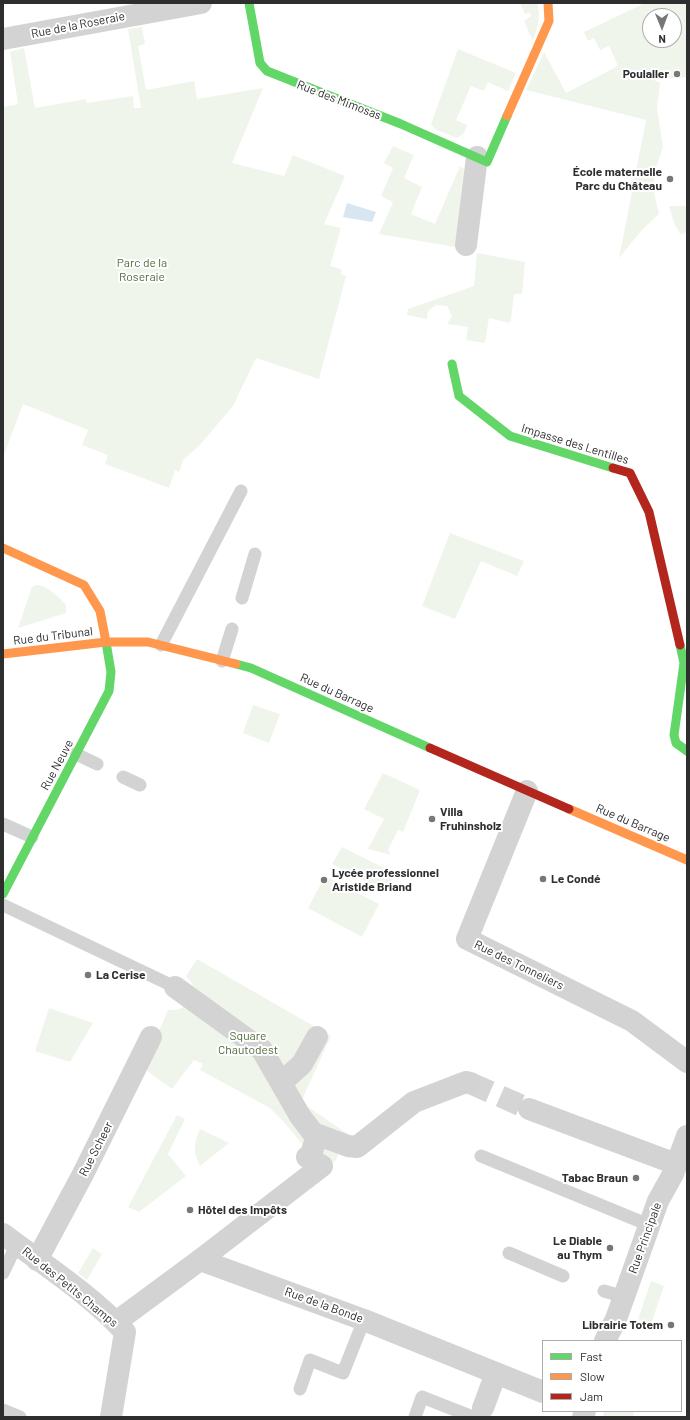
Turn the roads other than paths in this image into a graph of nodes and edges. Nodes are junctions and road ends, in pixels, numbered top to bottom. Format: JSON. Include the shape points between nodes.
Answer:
{"nodes":[{"id":1,"x":201,"y":3,"type":"edge"},
{"id":2,"x":249,"y":3,"type":"edge"},
{"id":3,"x":548,"y":3,"type":"edge"},
{"id":4,"x":176,"y":5,"type":"edge"},
{"id":5,"x":3,"y":39,"type":"edge"},
{"id":6,"x":477,"y":157,"type":"junction"},
{"id":7,"x":466,"y":245,"type":"dead end"},
{"id":8,"x":452,"y":364,"type":"dead end"},
{"id":9,"x":241,"y":491,"type":"dead end"},
{"id":10,"x":3,"y":548,"type":"edge"},
{"id":11,"x":255,"y":554,"type":"dead end"},
{"id":12,"x":242,"y":598,"type":"dead end"},
{"id":13,"x":232,"y":630,"type":"dead end"},
{"id":14,"x":106,"y":642,"type":"junction"},
{"id":15,"x":162,"y":646,"type":"junction"},
{"id":16,"x":3,"y":654,"type":"edge"},
{"id":17,"x":222,"y":661,"type":"junction"},
{"id":18,"x":687,"y":751,"type":"edge"},
{"id":19,"x":76,"y":754,"type":"junction"},
{"id":20,"x":97,"y":764,"type":"dead end"},
{"id":21,"x":123,"y":776,"type":"dead end"},
{"id":22,"x":140,"y":785,"type":"dead end"},
{"id":23,"x":527,"y":791,"type":"junction"},
{"id":24,"x":3,"y":824,"type":"edge"},
{"id":25,"x":32,"y":837,"type":"junction"},
{"id":26,"x":687,"y":860,"type":"edge"},
{"id":27,"x":3,"y":894,"type":"edge"},
{"id":28,"x":3,"y":905,"type":"edge"},
{"id":29,"x":175,"y":987,"type":"joint"},
{"id":30,"x":151,"y":1037,"type":"dead end"},
{"id":31,"x":317,"y":1037,"type":"dead end"},
{"id":32,"x":687,"y":1062,"type":"edge"},
{"id":33,"x":281,"y":1083,"type":"junction"},
{"id":34,"x":470,"y":1084,"type":"tunnel mouth"},
{"id":35,"x":529,"y":1109,"type":"tunnel mouth"},
{"id":36,"x":317,"y":1135,"type":"junction"},
{"id":37,"x":687,"y":1136,"type":"edge"},
{"id":38,"x":480,"y":1156,"type":"dead end"},
{"id":39,"x":676,"y":1164,"type":"junction"},
{"id":40,"x":649,"y":1225,"type":"junction"},
{"id":41,"x":10,"y":1239,"type":"edge"},
{"id":42,"x":509,"y":1253,"type":"dead end"},
{"id":43,"x":38,"y":1260,"type":"junction"},
{"id":44,"x":200,"y":1260,"type":"junction"},
{"id":45,"x":3,"y":1273,"type":"edge"},
{"id":46,"x":563,"y":1276,"type":"dead end"},
{"id":47,"x":604,"y":1291,"type":"dead end"},
{"id":48,"x":624,"y":1297,"type":"junction"},
{"id":49,"x":364,"y":1320,"type":"junction"},
{"id":50,"x":116,"y":1322,"type":"junction"},
{"id":51,"x":606,"y":1340,"type":"edge"},
{"id":52,"x":496,"y":1373,"type":"junction"},
{"id":53,"x":300,"y":1388,"type":"dead end"},
{"id":54,"x":542,"y":1392,"type":"edge"},
{"id":55,"x":3,"y":1410,"type":"edge"},
{"id":56,"x":478,"y":1414,"type":"edge"},
{"id":57,"x":20,"y":1417,"type":"edge"},
{"id":58,"x":111,"y":1417,"type":"edge"},
{"id":59,"x":415,"y":1417,"type":"edge"}],
"edges":[{"from":1,"to":4,"type":"street","name":"Rue de la Roseraie"},
{"from":2,"to":6,"type":"street","name":"Rue des Mimosas","via":[[260,63],[267,71]]},
{"from":3,"to":6,"type":"street","via":[[549,21],[487,162]]},
{"from":4,"to":5,"type":"street","name":"Rue de la Roseraie"},
{"from":6,"to":7,"type":"street"},
{"from":8,"to":18,"type":"street","name":"Impasse des Lentilles","via":[[459,396],[510,436],[630,473],[650,512],[684,663],[674,735],[676,743]]},
{"from":9,"to":15,"type":"lane"},
{"from":10,"to":14,"type":"street","via":[[84,585],[100,610]]},
{"from":11,"to":12,"type":"lane"},
{"from":13,"to":17,"type":"lane"},
{"from":14,"to":15,"type":"street","name":"Rue du Barrage","via":[[148,642]]},
{"from":14,"to":16,"type":"street","name":"Rue du Tribunal"},
{"from":14,"to":19,"type":"street","name":"Rue Neuve","via":[[111,672],[109,691]]},
{"from":15,"to":17,"type":"street","name":"Rue du Barrage"},
{"from":17,"to":23,"type":"street","name":"Rue du Barrage","via":[[251,668]]},
{"from":19,"to":20,"type":"lane"},
{"from":19,"to":25,"type":"street","name":"Rue Neuve"},
{"from":21,"to":22,"type":"lane"},
{"from":23,"to":26,"type":"street","name":"Rue du Barrage"},
{"from":23,"to":32,"type":"street","name":"Rue des Tonneliers","via":[[467,939],[632,1021]]},
{"from":24,"to":25,"type":"lane"},
{"from":25,"to":27,"type":"street","name":"Rue Neuve"},
{"from":28,"to":29,"type":"lane"},
{"from":29,"to":33,"type":"street","via":[[262,1050]]},
{"from":30,"to":43,"type":"street","name":"Rue Scheer","via":[[84,1174]]},
{"from":31,"to":33,"type":"street","via":[[302,1064]]},
{"from":33,"to":36,"type":"street","via":[[300,1116]]},
{"from":34,"to":36,"type":"street","via":[[466,1082],[414,1102],[357,1147]]},
{"from":35,"to":39,"type":"street"},
{"from":36,"to":44,"type":"street","via":[[311,1155],[307,1157],[322,1166]]},
{"from":37,"to":39,"type":"street","name":"Rue Principale"},
{"from":38,"to":40,"type":"lane"},
{"from":39,"to":40,"type":"street","name":"Rue Principale"},
{"from":40,"to":48,"type":"street","name":"Rue Principale"},
{"from":41,"to":43,"type":"street","name":"Rue des Petits Champs"},
{"from":41,"to":45,"type":"lane"},
{"from":42,"to":46,"type":"lane"},
{"from":43,"to":50,"type":"street","name":"Rue des Petits Champs"},
{"from":44,"to":49,"type":"street","name":"Rue de la Bonde"},
{"from":44,"to":50,"type":"street"},
{"from":47,"to":48,"type":"lane"},
{"from":48,"to":51,"type":"street","name":"Rue Principale"},
{"from":49,"to":52,"type":"street","name":"Rue de la Bonde"},
{"from":49,"to":53,"type":"lane","via":[[343,1373],[310,1360]]},
{"from":50,"to":58,"type":"street","name":"Rue des Petits Champs","via":[[125,1332]]},
{"from":52,"to":54,"type":"street","name":"Rue de la Bonde"},
{"from":52,"to":56,"type":"street"},
{"from":55,"to":57,"type":"lane"},
{"from":56,"to":59,"type":"lane","via":[[422,1397]]}]}
